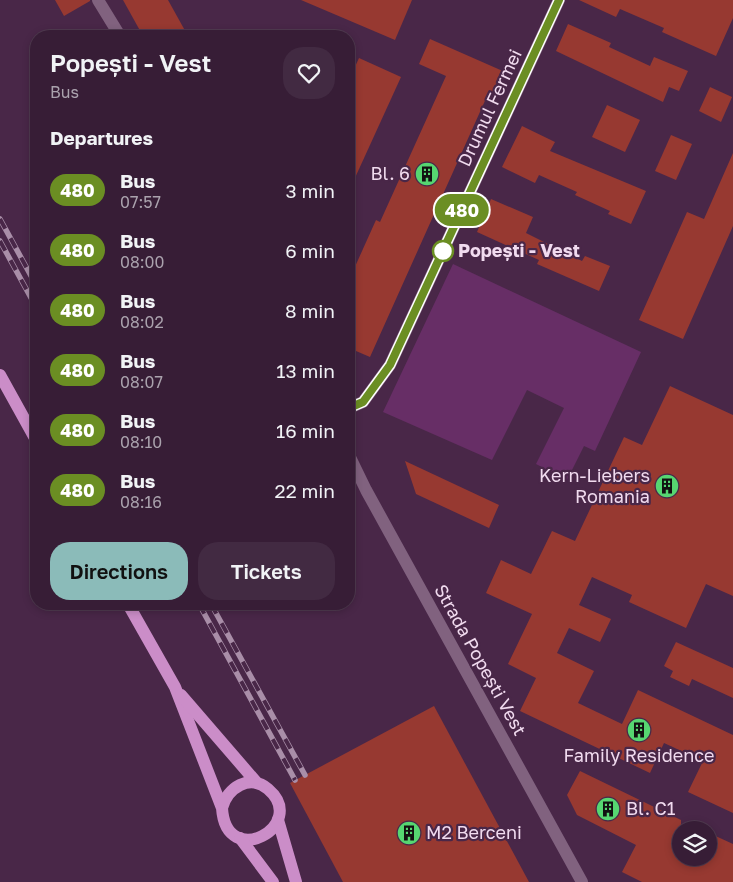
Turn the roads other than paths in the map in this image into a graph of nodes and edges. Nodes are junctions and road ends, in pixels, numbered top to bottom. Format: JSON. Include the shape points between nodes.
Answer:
{"nodes":[{"id":1,"x":98,"y":0,"type":"edge"},
{"id":2,"x":559,"y":0,"type":"edge"},
{"id":3,"x":116,"y":30,"type":"edge"},
{"id":4,"x":0,"y":375,"type":"edge"},
{"id":5,"x":355,"y":405,"type":"edge"},
{"id":6,"x":30,"y":429,"type":"edge"},
{"id":7,"x":355,"y":468,"type":"edge"},
{"id":8,"x":131,"y":610,"type":"edge"},
{"id":9,"x":175,"y":687,"type":"junction"},
{"id":10,"x":257,"y":783,"type":"junction"},
{"id":11,"x":222,"y":808,"type":"junction"},
{"id":12,"x":278,"y":820,"type":"junction"},
{"id":13,"x":240,"y":838,"type":"junction"},
{"id":14,"x":273,"y":882,"type":"edge"},
{"id":15,"x":296,"y":882,"type":"edge"},
{"id":16,"x":582,"y":882,"type":"edge"}],
"edges":[{"from":1,"to":3,"type":"street"},
{"from":2,"to":5,"type":"street","name":"Drumul Fermei","via":[[390,365],[363,402]]},
{"from":4,"to":6,"type":"main road"},
{"from":7,"to":16,"type":"street","name":"Strada Popești Vest"},
{"from":8,"to":9,"type":"main road"},
{"from":9,"to":10,"type":"main road"},
{"from":9,"to":11,"type":"main road"},
{"from":10,"to":11,"type":"main road","via":[[238,785],[224,799]]},
{"from":10,"to":12,"type":"main road","via":[[273,793],[278,801]]},
{"from":11,"to":13,"type":"main road","via":[[226,827]]},
{"from":12,"to":13,"type":"main road","via":[[274,828],[260,839]]},
{"from":12,"to":15,"type":"main road"},
{"from":13,"to":14,"type":"main road"}]}
